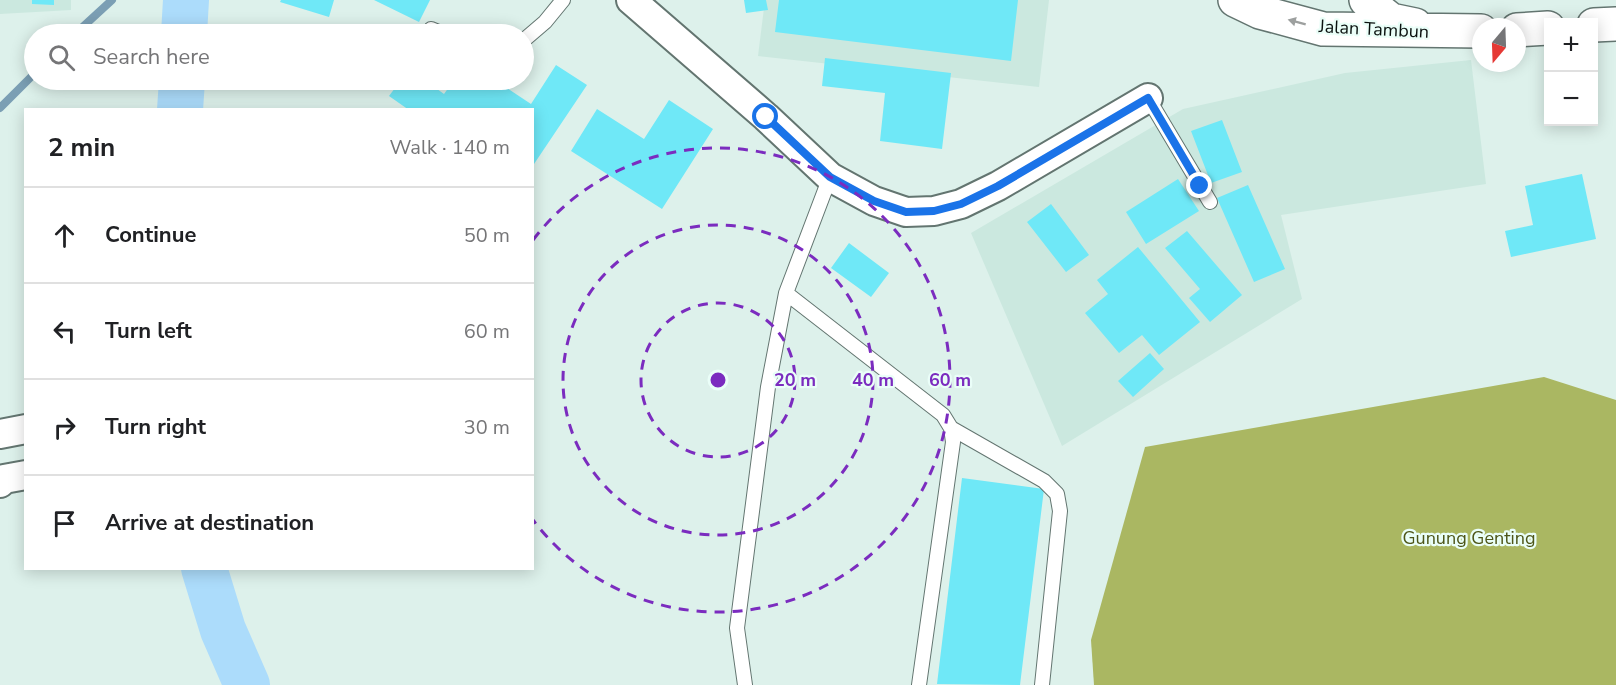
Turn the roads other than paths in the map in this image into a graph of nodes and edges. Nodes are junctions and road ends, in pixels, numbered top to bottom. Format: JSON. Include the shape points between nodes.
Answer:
{"nodes":[{"id":1,"x":563,"y":0,"type":"edge"},
{"id":2,"x":632,"y":0,"type":"edge"},
{"id":3,"x":1235,"y":0,"type":"edge"},
{"id":4,"x":1366,"y":0,"type":"edge"},
{"id":5,"x":1616,"y":24,"type":"edge"},
{"id":6,"x":1598,"y":25,"type":"edge"},
{"id":7,"x":1544,"y":28,"type":"edge"},
{"id":8,"x":1526,"y":29,"type":"edge"},
{"id":9,"x":534,"y":31,"type":"edge"},
{"id":10,"x":1467,"y":32,"type":"edge"},
{"id":11,"x":1148,"y":98,"type":"joint"},
{"id":12,"x":830,"y":177,"type":"junction"},
{"id":13,"x":1210,"y":202,"type":"dead end"},
{"id":14,"x":786,"y":293,"type":"junction"},
{"id":15,"x":951,"y":428,"type":"junction"},
{"id":16,"x":24,"y":429,"type":"edge"},
{"id":17,"x":0,"y":434,"type":"edge"},
{"id":18,"x":24,"y":475,"type":"edge"},
{"id":19,"x":0,"y":483,"type":"edge"},
{"id":20,"x":745,"y":685,"type":"edge"},
{"id":21,"x":919,"y":685,"type":"edge"},
{"id":22,"x":1042,"y":685,"type":"edge"}],
"edges":[{"from":1,"to":9,"type":"lane"},
{"from":2,"to":12,"type":"street"},
{"from":10,"to":3,"type":"main road","name":"Jalan Tambun","one_way":true,"via":[[1323,29],[1260,12]]},
{"from":4,"to":10,"type":"main road","via":[[1391,20]]},
{"from":5,"to":6,"type":"main road"},
{"from":7,"to":8,"type":"main road"},
{"from":11,"to":12,"type":"street","via":[[998,186],[961,204],[934,211],[906,212],[874,201]]},
{"from":11,"to":13,"type":"lane"},
{"from":12,"to":14,"type":"lane"},
{"from":14,"to":15,"type":"lane","via":[[943,416]]},
{"from":14,"to":20,"type":"lane","via":[[768,387],[737,628]]},
{"from":15,"to":21,"type":"lane"},
{"from":15,"to":22,"type":"lane","via":[[1044,481],[1057,494],[1060,511]]},
{"from":16,"to":17,"type":"street"},
{"from":18,"to":19,"type":"street"}]}
